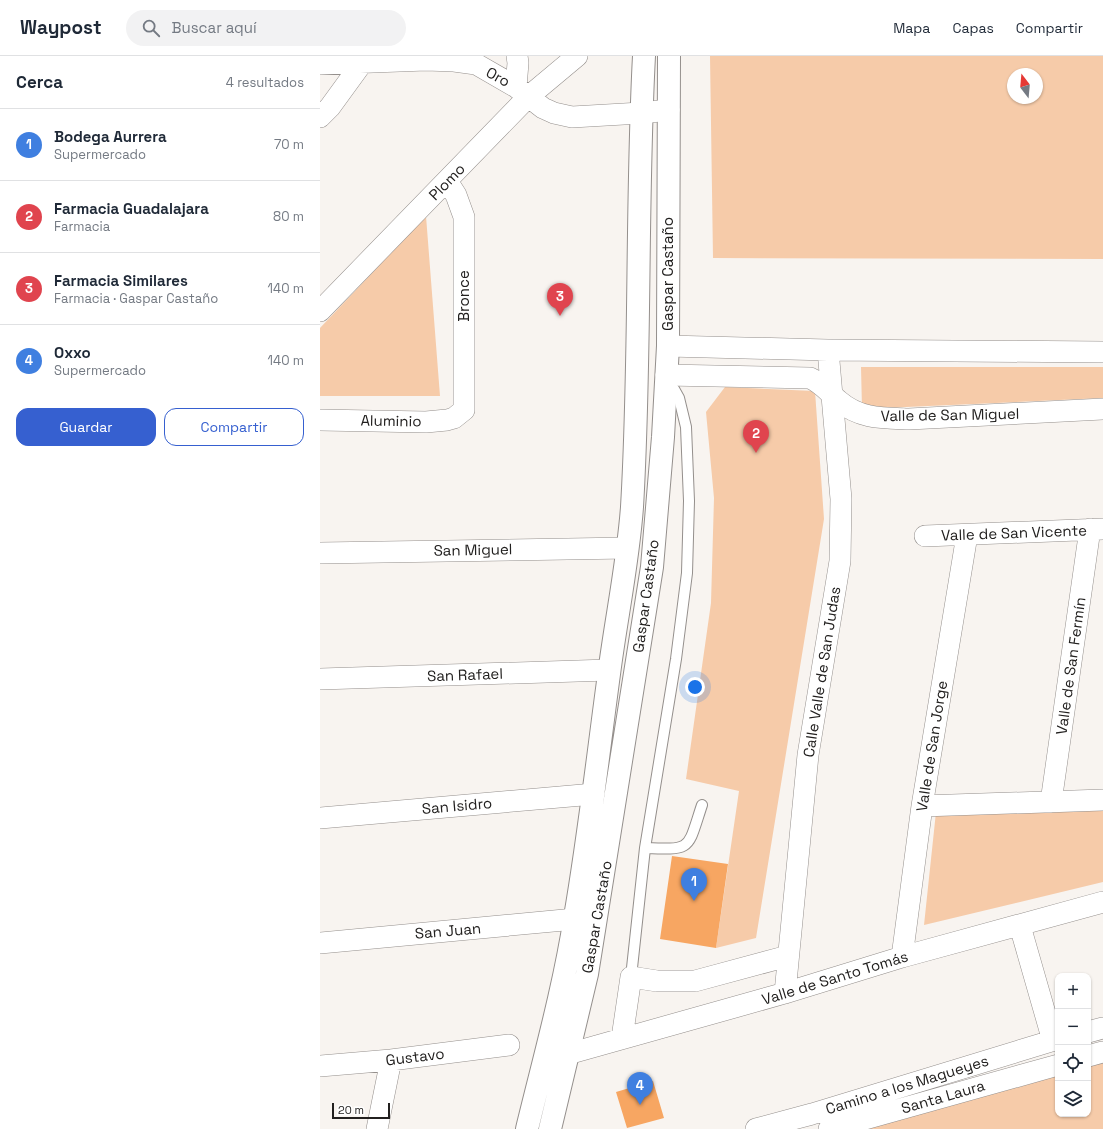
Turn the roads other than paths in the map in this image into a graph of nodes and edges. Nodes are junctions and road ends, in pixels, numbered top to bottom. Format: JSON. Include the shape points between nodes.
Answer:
{"nodes":[{"id":1,"x":517,"y":56,"type":"edge"},
{"id":2,"x":577,"y":56,"type":"edge"},
{"id":3,"x":644,"y":56,"type":"edge"},
{"id":4,"x":669,"y":56,"type":"edge"},
{"id":5,"x":362,"y":63,"type":"junction"},
{"id":6,"x":320,"y":64,"type":"edge"},
{"id":7,"x":522,"y":92,"type":"junction"},
{"id":8,"x":669,"y":110,"type":"junction"},
{"id":9,"x":641,"y":113,"type":"junction"},
{"id":10,"x":320,"y":117,"type":"edge"},
{"id":11,"x":447,"y":181,"type":"junction"},
{"id":12,"x":320,"y":311,"type":"edge"},
{"id":13,"x":668,"y":346,"type":"junction"},
{"id":14,"x":828,"y":350,"type":"junction"},
{"id":15,"x":1103,"y":352,"type":"edge"},
{"id":16,"x":666,"y":379,"type":"junction"},
{"id":17,"x":833,"y":397,"type":"junction"},
{"id":18,"x":1103,"y":409,"type":"edge"},
{"id":19,"x":460,"y":414,"type":"joint"},
{"id":20,"x":320,"y":420,"type":"edge"},
{"id":21,"x":1097,"y":529,"type":"edge"},
{"id":22,"x":967,"y":535,"type":"junction"},
{"id":23,"x":925,"y":536,"type":"dead end"},
{"id":24,"x":627,"y":548,"type":"junction"},
{"id":25,"x":320,"y":553,"type":"edge"},
{"id":26,"x":609,"y":670,"type":"junction"},
{"id":27,"x":320,"y":679,"type":"edge"},
{"id":28,"x":594,"y":794,"type":"junction"},
{"id":29,"x":1103,"y":800,"type":"edge"},
{"id":30,"x":1051,"y":802,"type":"junction"},
{"id":31,"x":702,"y":805,"type":"dead end"},
{"id":32,"x":922,"y":806,"type":"junction"},
{"id":33,"x":320,"y":818,"type":"edge"},
{"id":34,"x":645,"y":848,"type":"junction"},
{"id":35,"x":1103,"y":902,"type":"edge"},
{"id":36,"x":575,"y":919,"type":"junction"},
{"id":37,"x":1020,"y":926,"type":"junction"},
{"id":38,"x":320,"y":943,"type":"edge"},
{"id":39,"x":788,"y":956,"type":"junction"},
{"id":40,"x":902,"y":958,"type":"junction"},
{"id":41,"x":631,"y":977,"type":"junction"},
{"id":42,"x":785,"y":993,"type":"junction"},
{"id":43,"x":1103,"y":1028,"type":"edge"},
{"id":44,"x":1091,"y":1031,"type":"edge"},
{"id":45,"x":622,"y":1038,"type":"junction"},
{"id":46,"x":1055,"y":1040,"type":"edge"},
{"id":47,"x":509,"y":1046,"type":"dead end"},
{"id":48,"x":1103,"y":1052,"type":"edge"},
{"id":49,"x":568,"y":1054,"type":"junction"},
{"id":50,"x":1091,"y":1055,"type":"edge"},
{"id":51,"x":391,"y":1060,"type":"junction"},
{"id":52,"x":320,"y":1066,"type":"edge"},
{"id":53,"x":1055,"y":1066,"type":"edge"},
{"id":54,"x":377,"y":1129,"type":"edge"},
{"id":55,"x":527,"y":1129,"type":"edge"},
{"id":56,"x":550,"y":1129,"type":"edge"},
{"id":57,"x":756,"y":1129,"type":"edge"},
{"id":58,"x":829,"y":1129,"type":"edge"}],
"edges":[{"from":1,"to":7,"type":"street"},
{"from":2,"to":7,"type":"street","name":"Plomo"},
{"from":3,"to":9,"type":"main road","name":"Gaspar Castaño"},
{"from":4,"to":8,"type":"main road","name":"Gaspar Castaño"},
{"from":5,"to":6,"type":"street","name":"Oro"},
{"from":5,"to":7,"type":"street","name":"Oro","via":[[426,60],[476,64]]},
{"from":5,"to":10,"type":"street"},
{"from":7,"to":9,"type":"street","name":"Oro","via":[[543,108],[572,117]]},
{"from":7,"to":11,"type":"street","name":"Plomo"},
{"from":8,"to":9,"type":"street","name":"Oro"},
{"from":8,"to":13,"type":"main road","name":"Gaspar Castaño"},
{"from":9,"to":24,"type":"main road","name":"Gaspar Castaño","via":[[638,336],[632,510]]},
{"from":11,"to":12,"type":"street","name":"Plomo"},
{"from":11,"to":19,"type":"street","name":"Bronce","via":[[456,195],[464,217],[465,404]]},
{"from":13,"to":14,"type":"street"},
{"from":13,"to":16,"type":"main road","name":"Gaspar Castaño"},
{"from":14,"to":15,"type":"street"},
{"from":14,"to":17,"type":"street","name":"Calle Valle de San Judas"},
{"from":16,"to":17,"type":"street","name":"Valle de San Miguel","via":[[810,378],[825,386]]},
{"from":16,"to":34,"type":"lane","via":[[679,398],[686,427],[689,501],[687,573],[676,659]]},
{"from":16,"to":49,"type":"main road","name":"Gaspar Castaño","via":[[652,567],[587,974]]},
{"from":17,"to":18,"type":"street","name":"Valle de San Miguel","via":[[854,412],[881,418],[909,419]]},
{"from":17,"to":39,"type":"street","name":"Calle Valle de San Judas","via":[[841,499],[840,561],[808,755]]},
{"from":19,"to":20,"type":"street","name":"Aluminio","via":[[447,420],[426,422]]},
{"from":21,"to":22,"type":"street","name":"Valle de San Vicente"},
{"from":21,"to":30,"type":"street","name":"Valle de San Fermín"},
{"from":22,"to":23,"type":"street","name":"Valle de San Vicente"},
{"from":22,"to":32,"type":"street","name":"Valle de San Jorge"},
{"from":24,"to":25,"type":"street","name":"San Miguel"},
{"from":24,"to":26,"type":"main road","name":"Gaspar Castaño"},
{"from":26,"to":27,"type":"street","name":"San Rafael"},
{"from":26,"to":28,"type":"main road","name":"Gaspar Castaño"},
{"from":28,"to":33,"type":"street","name":"San Isidro"},
{"from":28,"to":36,"type":"main road","name":"Gaspar Castaño"},
{"from":29,"to":30,"type":"street"},
{"from":30,"to":32,"type":"street"},
{"from":31,"to":34,"type":"lane","via":[[690,840],[685,845],[677,849]]},
{"from":32,"to":40,"type":"street","name":"Valle de San Jorge"},
{"from":34,"to":41,"type":"lane"},
{"from":35,"to":37,"type":"street","name":"Valle de Santo Tomás"},
{"from":36,"to":38,"type":"street","name":"San Juan"},
{"from":36,"to":55,"type":"main road","name":"Gaspar Castaño"},
{"from":37,"to":40,"type":"street","name":"Valle de Santo Tomás"},
{"from":37,"to":46,"type":"street"},
{"from":39,"to":41,"type":"street","via":[[695,981],[657,981]]},
{"from":39,"to":42,"type":"street","name":"Calle Valle de San Judas"},
{"from":40,"to":42,"type":"street","name":"Valle de Santo Tomás"},
{"from":41,"to":45,"type":"street"},
{"from":42,"to":45,"type":"street","name":"Valle de Santo Tomás"},
{"from":43,"to":44,"type":"street"},
{"from":45,"to":49,"type":"street","name":"Valle de Santo Tomás"},
{"from":46,"to":57,"type":"street","name":"Camino a los Magueyes"},
{"from":47,"to":51,"type":"street","name":"Gustavo"},
{"from":48,"to":50,"type":"street"},
{"from":49,"to":56,"type":"main road","name":"Gaspar Castaño"},
{"from":51,"to":52,"type":"street","name":"Gustavo"},
{"from":51,"to":54,"type":"street"},
{"from":53,"to":58,"type":"street","name":"Santa Laura"}]}
